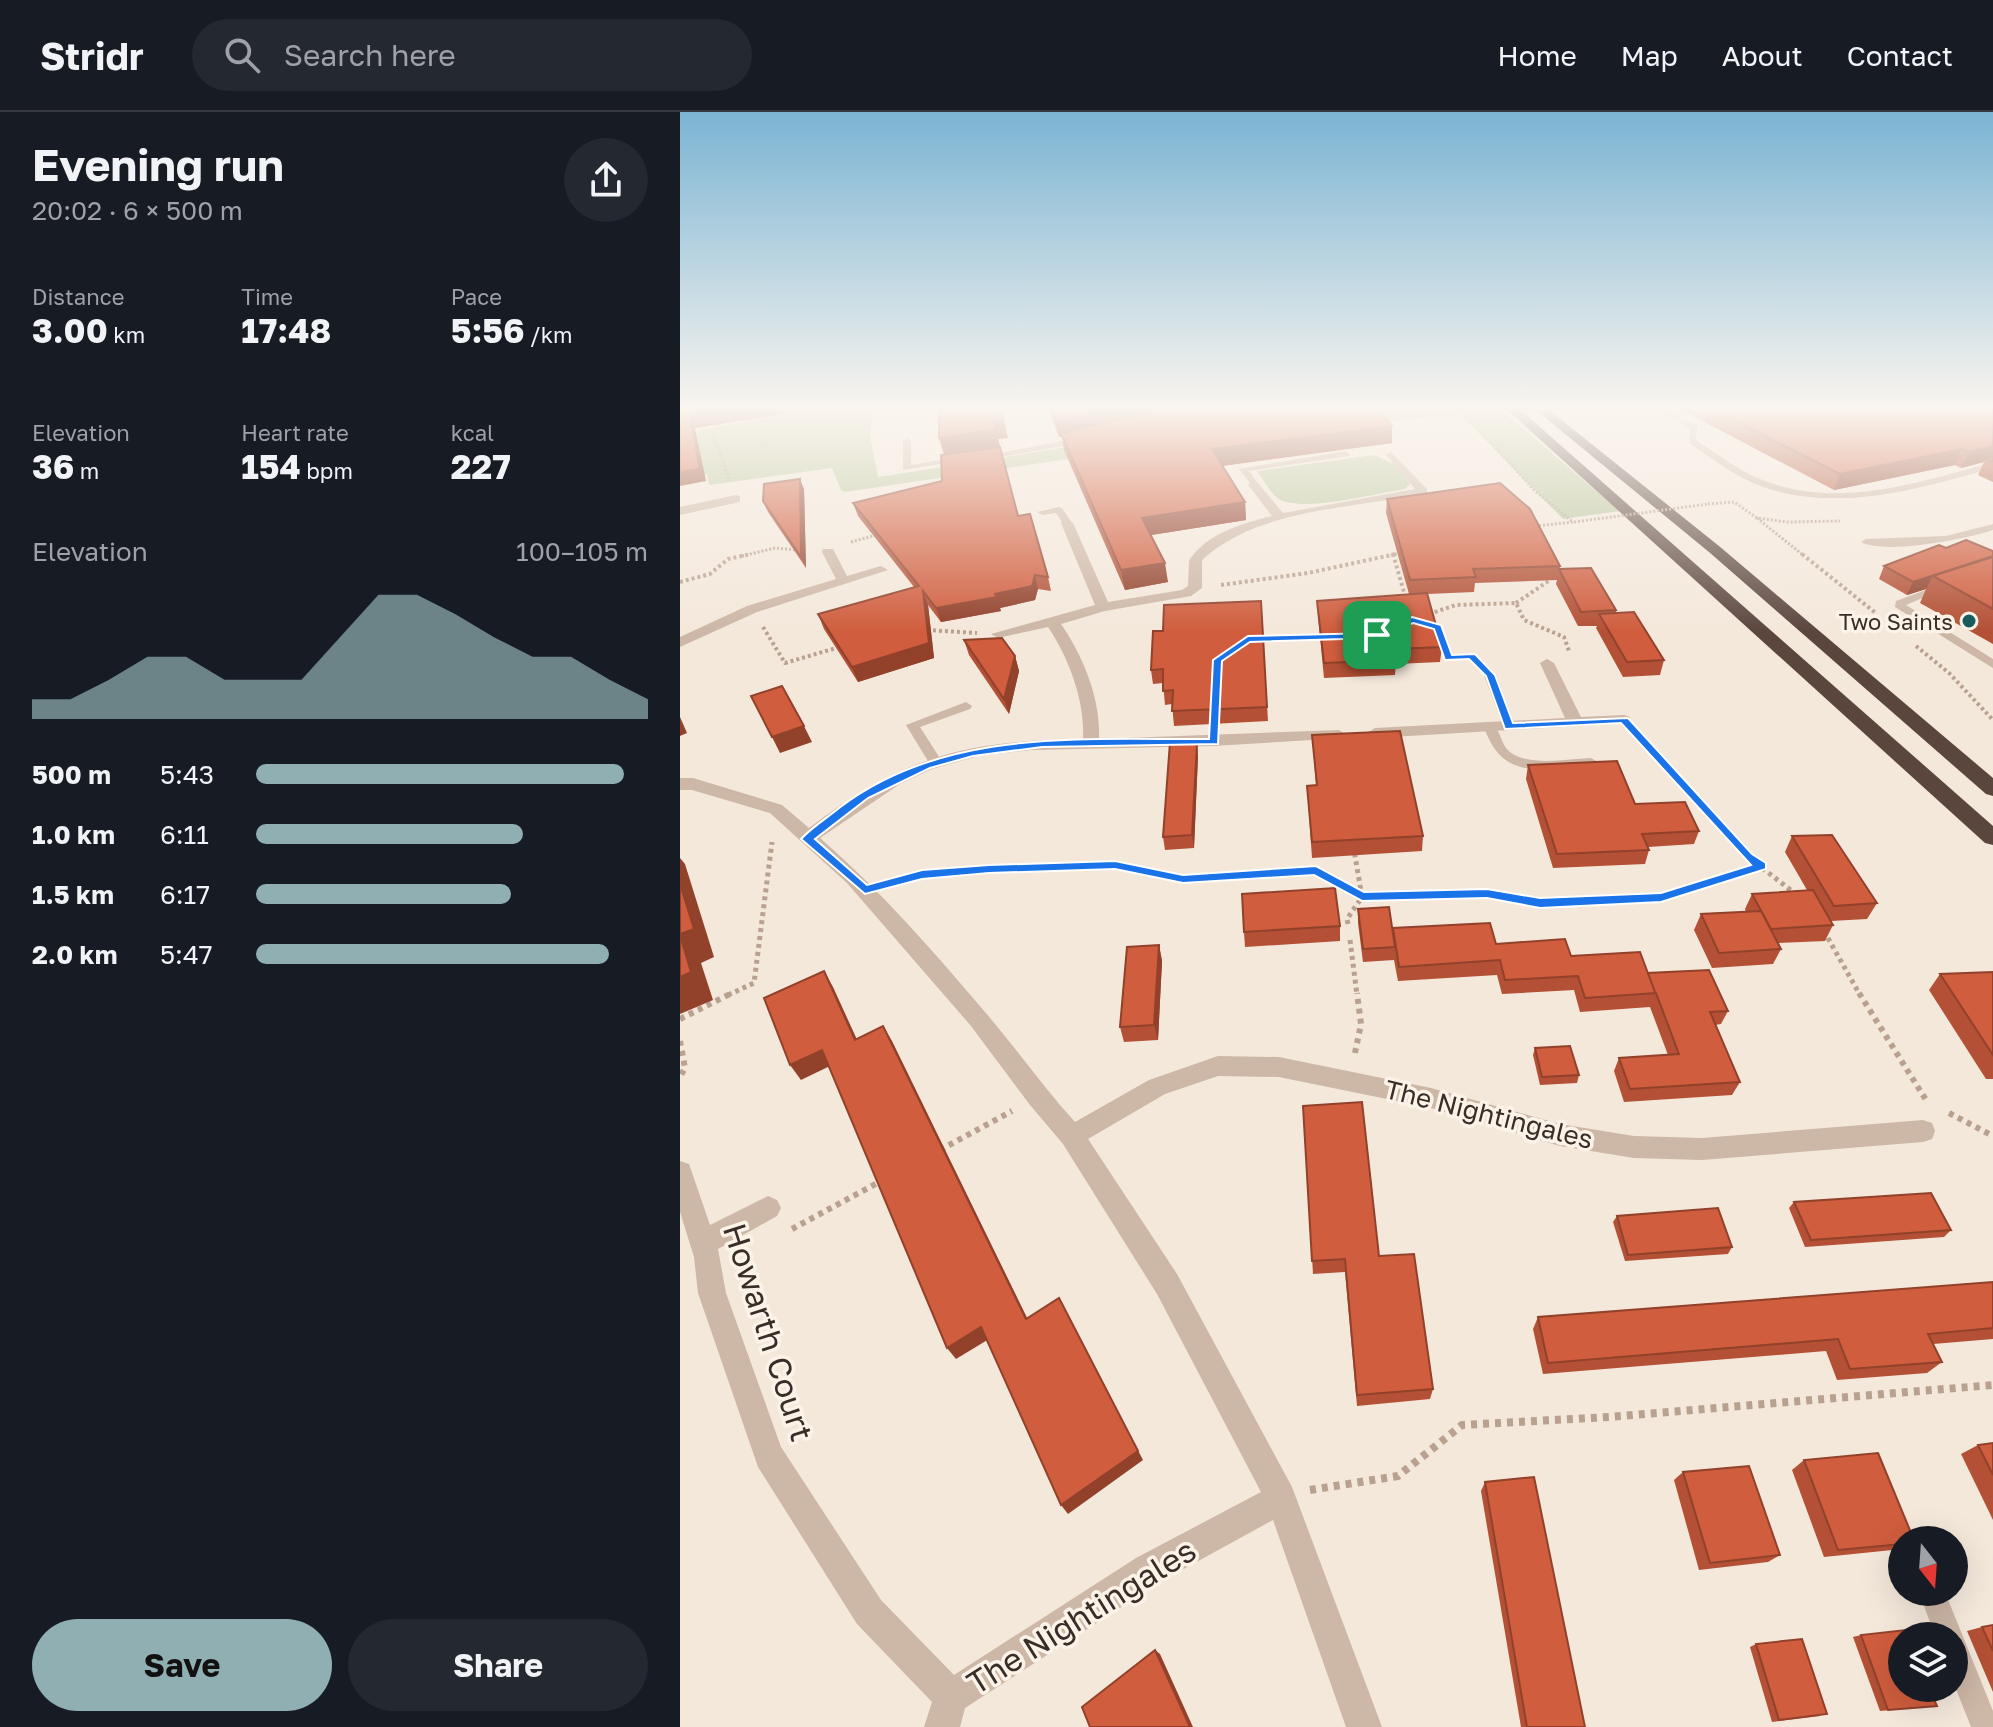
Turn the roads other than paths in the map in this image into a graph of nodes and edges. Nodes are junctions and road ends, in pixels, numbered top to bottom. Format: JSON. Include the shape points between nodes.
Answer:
{"nodes":[{"id":1,"x":1252,"y":481,"type":"edge"},
{"id":2,"x":1415,"y":481,"type":"edge"},
{"id":3,"x":1596,"y":481,"type":"edge"},
{"id":4,"x":1630,"y":481,"type":"edge"},
{"id":5,"x":1762,"y":481,"type":"edge"},
{"id":6,"x":1938,"y":481,"type":"edge"},
{"id":7,"x":1254,"y":485,"type":"joint"},
{"id":8,"x":736,"y":499,"type":"road end"},
{"id":9,"x":680,"y":511,"type":"edge"},
{"id":10,"x":1042,"y":512,"type":"dead end"},
{"id":11,"x":1280,"y":518,"type":"junction"},
{"id":12,"x":1067,"y":523,"type":"joint"},
{"id":13,"x":1993,"y":527,"type":"edge"},
{"id":14,"x":1866,"y":542,"type":"dead end"},
{"id":15,"x":828,"y":552,"type":"dead end"},
{"id":16,"x":881,"y":570,"type":"dead end"},
{"id":17,"x":843,"y":580,"type":"junction"},
{"id":18,"x":1959,"y":582,"type":"edge"},
{"id":19,"x":1103,"y":607,"type":"junction"},
{"id":20,"x":1052,"y":622,"type":"junction"},
{"id":21,"x":998,"y":634,"type":"road end"},
{"id":22,"x":680,"y":643,"type":"edge"},
{"id":23,"x":1547,"y":663,"type":"road end"},
{"id":24,"x":1993,"y":664,"type":"edge"},
{"id":25,"x":1490,"y":675,"type":"road end"},
{"id":26,"x":966,"y":706,"type":"dead end"},
{"id":27,"x":1624,"y":720,"type":"road end"},
{"id":28,"x":1575,"y":722,"type":"junction"},
{"id":29,"x":1509,"y":726,"type":"junction"},
{"id":30,"x":1490,"y":727,"type":"junction"},
{"id":31,"x":1091,"y":744,"type":"junction"},
{"id":32,"x":1591,"y":762,"type":"edge"},
{"id":33,"x":936,"y":763,"type":"junction"},
{"id":34,"x":680,"y":784,"type":"edge"},
{"id":35,"x":1993,"y":789,"type":"edge"},
{"id":36,"x":1993,"y":838,"type":"edge"},
{"id":37,"x":807,"y":839,"type":"junction"},
{"id":38,"x":1923,"y":1131,"type":"dead end"},
{"id":39,"x":1072,"y":1136,"type":"junction"},
{"id":40,"x":680,"y":1172,"type":"edge"},
{"id":41,"x":768,"y":1208,"type":"dead end"},
{"id":42,"x":703,"y":1243,"type":"junction"},
{"id":43,"x":1281,"y":1498,"type":"junction"},
{"id":44,"x":1968,"y":1684,"type":"edge"},
{"id":45,"x":946,"y":1712,"type":"edge"},
{"id":46,"x":1364,"y":1727,"type":"edge"},
{"id":47,"x":1985,"y":1727,"type":"edge"}],
"edges":[{"from":1,"to":7,"type":"lane"},
{"from":2,"to":11,"type":"street","via":[[1426,494]]},
{"from":3,"to":36,"type":"highway"},
{"from":4,"to":35,"type":"highway"},
{"from":5,"to":6,"type":"lane","via":[[1805,497],[1864,497]]},
{"from":7,"to":11,"type":"street"},
{"from":8,"to":9,"type":"street"},
{"from":10,"to":12,"type":"lane","via":[[1059,510]]},
{"from":11,"to":19,"type":"street","via":[[1212,544],[1197,558],[1195,588],[1186,593]]},
{"from":12,"to":19,"type":"street"},
{"from":13,"to":14,"type":"lane","via":[[1926,543]]},
{"from":15,"to":17,"type":"street"},
{"from":16,"to":17,"type":"street"},
{"from":17,"to":22,"type":"street","via":[[752,609]]},
{"from":18,"to":24,"type":"lane","via":[[1911,597],[1901,607]]},
{"from":19,"to":20,"type":"street"},
{"from":20,"to":21,"type":"street"},
{"from":20,"to":31,"type":"street","via":[[1063,635],[1089,707]]},
{"from":23,"to":28,"type":"street"},
{"from":25,"to":29,"type":"lane"},
{"from":26,"to":33,"type":"lane","via":[[912,725]]},
{"from":27,"to":28,"type":"street"},
{"from":28,"to":29,"type":"street"},
{"from":29,"to":30,"type":"street"},
{"from":30,"to":31,"type":"street"},
{"from":30,"to":32,"type":"lane","via":[[1496,745],[1513,762]]},
{"from":31,"to":33,"type":"street","via":[[1042,744]]},
{"from":33,"to":37,"type":"street","via":[[864,795]]},
{"from":34,"to":37,"type":"street","via":[[776,809]]},
{"from":37,"to":39,"type":"street","via":[[865,890]]},
{"from":38,"to":39,"type":"street","name":"The Nightingales","via":[[1702,1149],[1634,1147],[1560,1135],[1431,1098],[1279,1067],[1218,1066],[1157,1087]]},
{"from":39,"to":43,"type":"street","via":[[1167,1284]]},
{"from":40,"to":42,"type":"street","name":"Howarth Court"},
{"from":41,"to":42,"type":"street"},
{"from":42,"to":45,"type":"street","name":"Howarth Court","via":[[712,1293],[769,1456],[869,1612]]},
{"from":43,"to":45,"type":"street","name":"The Nightingales","via":[[1148,1570]]},
{"from":43,"to":46,"type":"street"},
{"from":44,"to":47,"type":"lane"}]}
